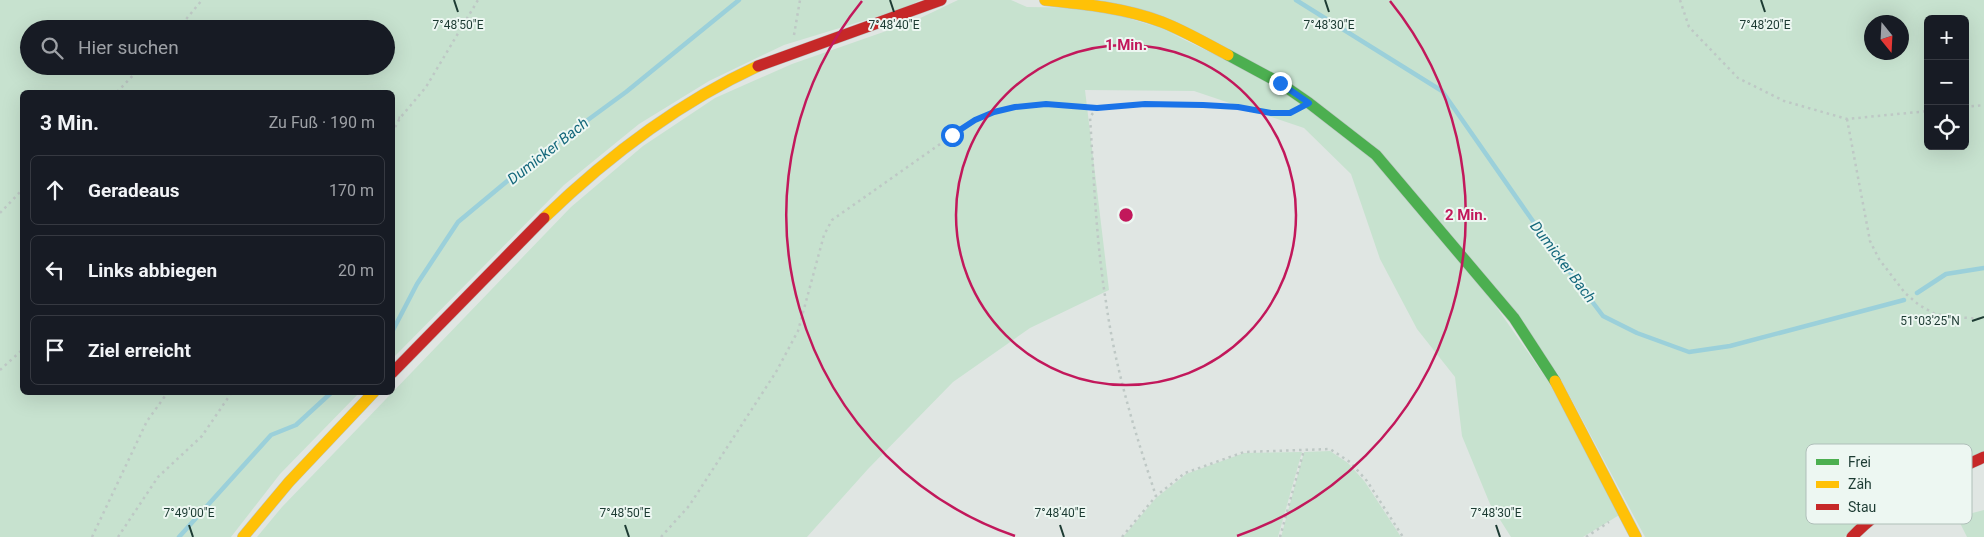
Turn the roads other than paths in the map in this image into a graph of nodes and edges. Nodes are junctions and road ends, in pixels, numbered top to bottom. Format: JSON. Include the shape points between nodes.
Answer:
{"nodes":[{"id":1,"x":941,"y":0,"type":"edge"},
{"id":2,"x":1045,"y":0,"type":"edge"},
{"id":3,"x":395,"y":370,"type":"edge"},
{"id":4,"x":371,"y":395,"type":"edge"},
{"id":5,"x":1984,"y":456,"type":"edge"},
{"id":6,"x":1972,"y":462,"type":"edge"},
{"id":7,"x":1866,"y":524,"type":"edge"},
{"id":8,"x":243,"y":537,"type":"edge"},
{"id":9,"x":1636,"y":537,"type":"edge"},
{"id":10,"x":1852,"y":537,"type":"edge"}],
"edges":[{"from":1,"to":3,"type":"street","via":[[748,71],[703,94],[640,134],[504,256]]},
{"from":2,"to":9,"type":"street","via":[[1130,12],[1185,32],[1280,83],[1376,155],[1514,318],[1553,377]]},
{"from":4,"to":8,"type":"street","via":[[289,482]]},
{"from":5,"to":6,"type":"street"},
{"from":7,"to":10,"type":"street"}]}
